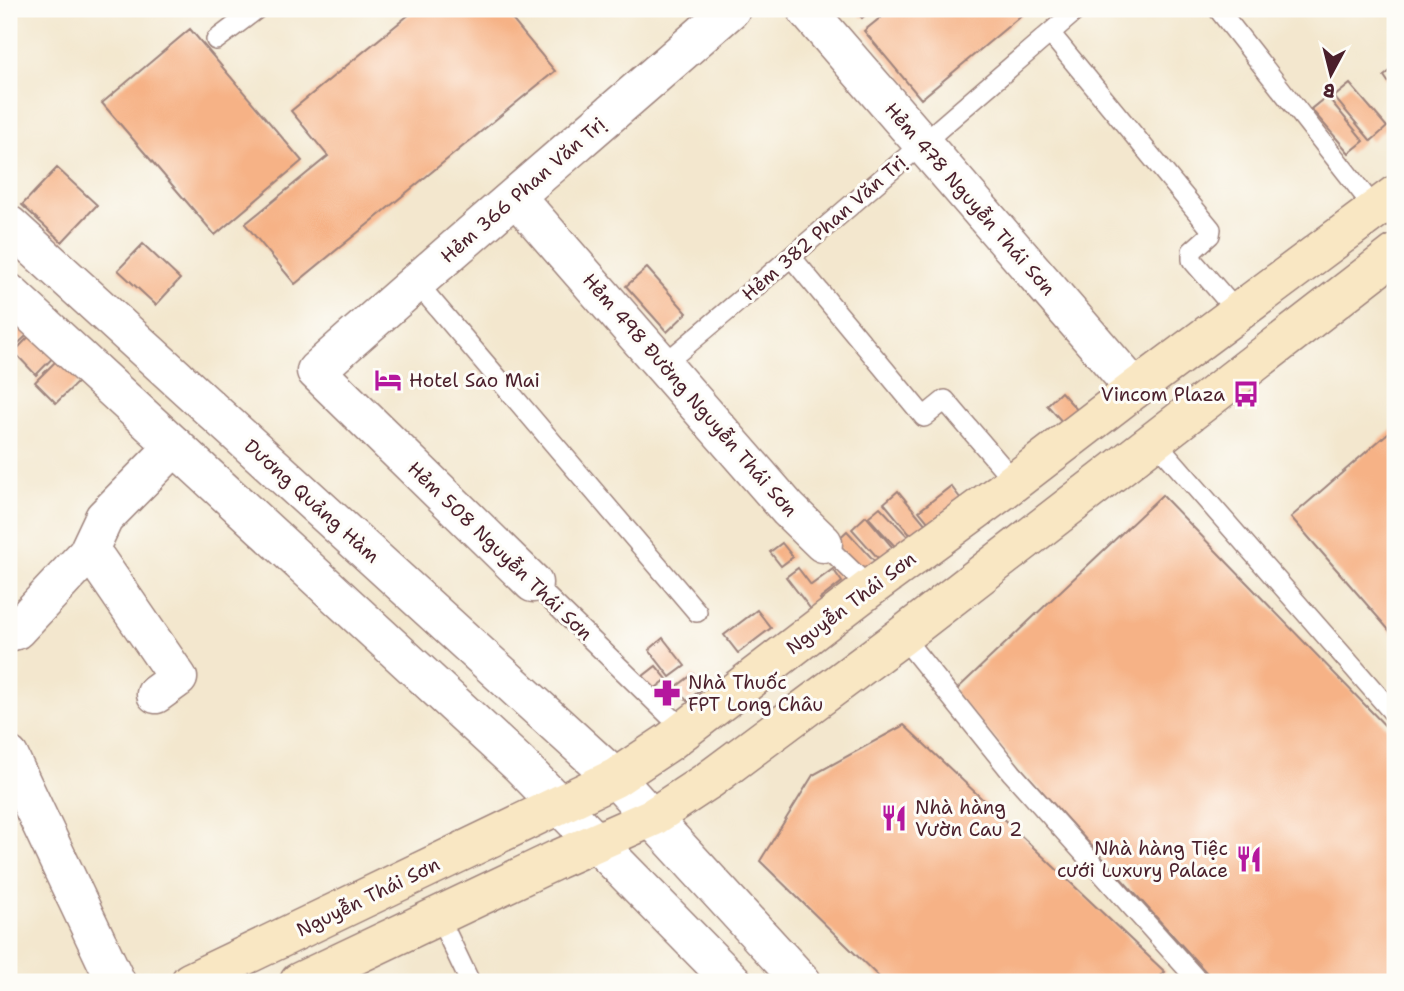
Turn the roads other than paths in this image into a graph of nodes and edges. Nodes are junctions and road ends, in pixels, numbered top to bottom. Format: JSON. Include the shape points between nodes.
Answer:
{"nodes":[{"id":1,"x":257,"y":9,"type":"edge"},
{"id":2,"x":731,"y":9,"type":"edge"},
{"id":3,"x":806,"y":9,"type":"edge"},
{"id":4,"x":1078,"y":9,"type":"edge"},
{"id":5,"x":1218,"y":9,"type":"edge"},
{"id":6,"x":1050,"y":33,"type":"junction"},
{"id":7,"x":216,"y":40,"type":"dead end"},
{"id":8,"x":922,"y":143,"type":"junction"},
{"id":9,"x":516,"y":197,"type":"junction"},
{"id":10,"x":1386,"y":202,"type":"edge"},
{"id":11,"x":9,"y":225,"type":"edge"},
{"id":12,"x":1395,"y":254,"type":"edge"},
{"id":13,"x":792,"y":258,"type":"junction"},
{"id":14,"x":416,"y":282,"type":"junction"},
{"id":15,"x":9,"y":293,"type":"edge"},
{"id":16,"x":1238,"y":313,"type":"junction"},
{"id":17,"x":664,"y":364,"type":"junction"},
{"id":18,"x":316,"y":371,"type":"joint"},
{"id":19,"x":1135,"y":389,"type":"junction"},
{"id":20,"x":1155,"y":441,"type":"junction"},
{"id":21,"x":175,"y":446,"type":"junction"},
{"id":22,"x":1014,"y":481,"type":"junction"},
{"id":23,"x":823,"y":543,"type":"joint"},
{"id":24,"x":87,"y":554,"type":"junction"},
{"id":25,"x":533,"y":583,"type":"joint"},
{"id":26,"x":870,"y":588,"type":"junction"},
{"id":27,"x":697,"y":612,"type":"dead end"},
{"id":28,"x":9,"y":632,"type":"edge"},
{"id":29,"x":902,"y":636,"type":"junction"},
{"id":30,"x":156,"y":695,"type":"dead end"},
{"id":31,"x":1395,"y":715,"type":"edge"},
{"id":32,"x":684,"y":730,"type":"junction"},
{"id":33,"x":9,"y":756,"type":"edge"},
{"id":34,"x":615,"y":778,"type":"junction"},
{"id":35,"x":561,"y":805,"type":"junction"},
{"id":36,"x":653,"y":817,"type":"junction"},
{"id":37,"x":597,"y":842,"type":"junction"},
{"id":38,"x":438,"y":915,"type":"junction"},
{"id":39,"x":116,"y":982,"type":"edge"},
{"id":40,"x":190,"y":982,"type":"edge"},
{"id":41,"x":299,"y":982,"type":"edge"},
{"id":42,"x":470,"y":982,"type":"edge"},
{"id":43,"x":733,"y":982,"type":"edge"},
{"id":44,"x":802,"y":982,"type":"edge"},
{"id":45,"x":1199,"y":982,"type":"edge"}],
"edges":[{"from":1,"to":7,"type":"lane"},
{"from":2,"to":9,"type":"street","name":"Hẻm 366 Phan Văn Trị"},
{"from":3,"to":8,"type":"street","name":"Hẻm 478 Nguyễn Thái Sơn"},
{"from":4,"to":6,"type":"lane","name":"Hẻm 382 Phan Văn Trị"},
{"from":5,"to":10,"type":"lane"},
{"from":6,"to":8,"type":"lane","name":"Hẻm 382 Phan Văn Trị"},
{"from":6,"to":16,"type":"lane","via":[[1211,229],[1192,251],[1192,260]]},
{"from":8,"to":13,"type":"lane","name":"Hẻm 382 Phan Văn Trị"},
{"from":8,"to":19,"type":"street","name":"Hẻm 478 Nguyễn Thái Sơn"},
{"from":9,"to":14,"type":"street","name":"Hẻm 366 Phan Văn Trị"},
{"from":9,"to":17,"type":"street","name":"Hẻm 498 Đường Nguyễn Thái Sơn"},
{"from":10,"to":16,"type":"main road","name":"Nguyễn Thái Sơn"},
{"from":11,"to":34,"type":"street","name":"Dương Quảng Hàm"},
{"from":12,"to":20,"type":"main road"},
{"from":13,"to":17,"type":"lane","name":"Hẻm 382 Phan Văn Trị"},
{"from":13,"to":22,"type":"lane","via":[[925,417],[945,400]]},
{"from":14,"to":18,"type":"street","name":"Hẻm 366 Phan Văn Trị"},
{"from":14,"to":27,"type":"lane"},
{"from":15,"to":21,"type":"street"},
{"from":16,"to":19,"type":"main road","name":"Nguyễn Thái Sơn"},
{"from":17,"to":23,"type":"street","name":"Hẻm 498 Đường Nguyễn Thái Sơn","via":[[788,509]]},
{"from":18,"to":25,"type":"street","name":"Hẻm 508 Nguyễn Thái Sơn"},
{"from":19,"to":22,"type":"main road","name":"Nguyễn Thái Sơn"},
{"from":20,"to":29,"type":"main road"},
{"from":20,"to":31,"type":"lane"},
{"from":21,"to":24,"type":"street","via":[[104,518]]},
{"from":21,"to":35,"type":"street"},
{"from":22,"to":26,"type":"main road","name":"Nguyễn Thái Sơn"},
{"from":23,"to":26,"type":"lane","name":"Hẻm 498 Đường Nguyễn Thái Sơn"},
{"from":24,"to":28,"type":"street","via":[[16,630]]},
{"from":24,"to":30,"type":"street","via":[[97,560],[178,678]]},
{"from":25,"to":32,"type":"lane","name":"Hẻm 508 Nguyễn Thái Sơn"},
{"from":26,"to":32,"type":"main road","name":"Nguyễn Thái Sơn"},
{"from":29,"to":36,"type":"main road"},
{"from":29,"to":45,"type":"lane","via":[[1012,774]]},
{"from":32,"to":34,"type":"main road","name":"Nguyễn Thái Sơn"},
{"from":33,"to":39,"type":"street"},
{"from":34,"to":35,"type":"main road","name":"Nguyễn Thái Sơn"},
{"from":34,"to":36,"type":"street","name":"Dương Quảng Hàm"},
{"from":35,"to":37,"type":"street"},
{"from":35,"to":40,"type":"main road","name":"Nguyễn Thái Sơn"},
{"from":36,"to":37,"type":"main road"},
{"from":36,"to":44,"type":"street"},
{"from":37,"to":38,"type":"main road"},
{"from":37,"to":43,"type":"street"},
{"from":38,"to":41,"type":"main road"},
{"from":38,"to":42,"type":"lane"}]}
